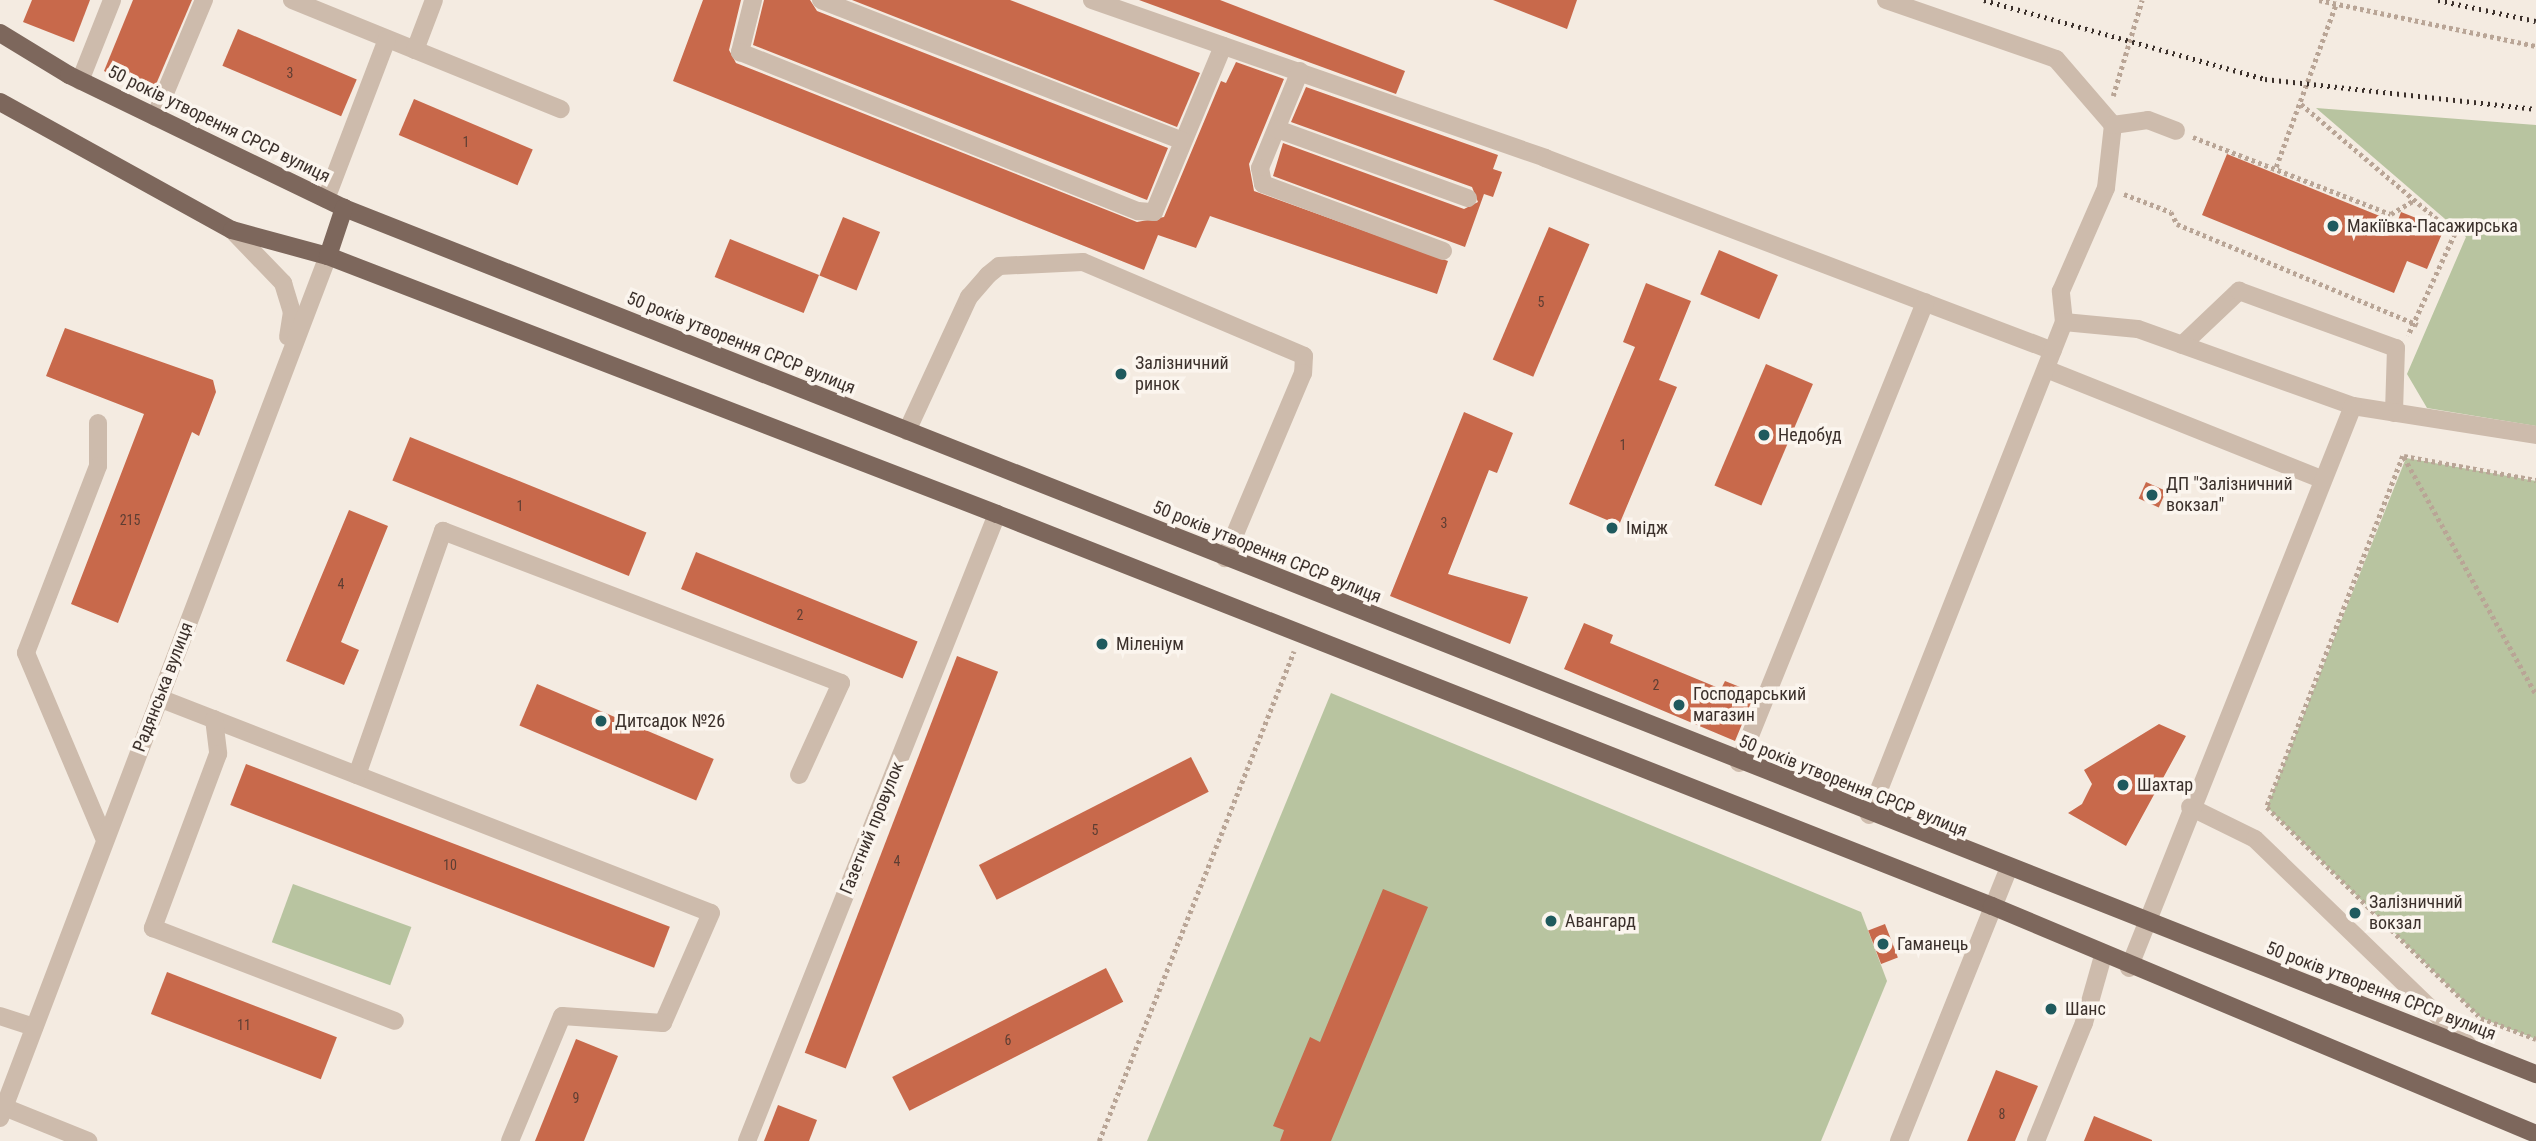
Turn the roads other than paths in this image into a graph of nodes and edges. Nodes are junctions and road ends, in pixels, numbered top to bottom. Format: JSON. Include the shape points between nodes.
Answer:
{"nodes":[{"id":1,"x":112,"y":0,"type":"edge"},
{"id":2,"x":204,"y":0,"type":"edge"},
{"id":3,"x":292,"y":0,"type":"edge"},
{"id":4,"x":753,"y":0,"type":"edge"},
{"id":5,"x":821,"y":0,"type":"edge"},
{"id":6,"x":1092,"y":0,"type":"edge"},
{"id":7,"x":1886,"y":0,"type":"edge"},
{"id":8,"x":432,"y":1,"type":"edge"},
{"id":9,"x":0,"y":33,"type":"edge"},
{"id":10,"x":387,"y":39,"type":"junction"},
{"id":11,"x":1223,"y":46,"type":"junction"},
{"id":12,"x":415,"y":50,"type":"junction"},
{"id":13,"x":1300,"y":71,"type":"junction"},
{"id":14,"x":80,"y":81,"type":"junction"},
{"id":15,"x":0,"y":102,"type":"edge"},
{"id":16,"x":561,"y":109,"type":"dead end"},
{"id":17,"x":155,"y":117,"type":"junction"},
{"id":18,"x":2113,"y":125,"type":"junction"},
{"id":19,"x":1277,"y":129,"type":"junction"},
{"id":20,"x":2176,"y":131,"type":"road end"},
{"id":21,"x":1183,"y":141,"type":"junction"},
{"id":22,"x":1468,"y":198,"type":"dead end"},
{"id":23,"x":326,"y":199,"type":"junction"},
{"id":24,"x":344,"y":208,"type":"junction"},
{"id":25,"x":232,"y":230,"type":"junction"},
{"id":26,"x":1443,"y":251,"type":"dead end"},
{"id":27,"x":328,"y":256,"type":"junction"},
{"id":28,"x":1925,"y":302,"type":"junction"},
{"id":29,"x":2064,"y":321,"type":"junction"},
{"id":30,"x":2182,"y":345,"type":"junction"},
{"id":31,"x":2053,"y":351,"type":"junction"},
{"id":32,"x":283,"y":369,"type":"junction"},
{"id":33,"x":2046,"y":369,"type":"junction"},
{"id":34,"x":2353,"y":406,"type":"junction"},
{"id":35,"x":2394,"y":413,"type":"junction"},
{"id":36,"x":97,"y":423,"type":"dead end"},
{"id":37,"x":907,"y":431,"type":"junction"},
{"id":38,"x":2536,"y":435,"type":"edge"},
{"id":39,"x":2323,"y":480,"type":"junction"},
{"id":40,"x":997,"y":514,"type":"junction"},
{"id":41,"x":1225,"y":558,"type":"junction"},
{"id":42,"x":159,"y":698,"type":"junction"},
{"id":43,"x":214,"y":719,"type":"junction"},
{"id":44,"x":1739,"y":763,"type":"junction"},
{"id":45,"x":357,"y":775,"type":"junction"},
{"id":46,"x":799,"y":775,"type":"dead end"},
{"id":47,"x":2190,"y":807,"type":"junction"},
{"id":48,"x":1869,"y":815,"type":"junction"},
{"id":49,"x":105,"y":840,"type":"junction"},
{"id":50,"x":2008,"y":870,"type":"junction"},
{"id":51,"x":1992,"y":906,"type":"junction"},
{"id":52,"x":2146,"y":924,"type":"junction"},
{"id":53,"x":2103,"y":956,"type":"junction"},
{"id":54,"x":2129,"y":968,"type":"junction"},
{"id":55,"x":0,"y":1016,"type":"edge"},
{"id":56,"x":395,"y":1021,"type":"dead end"},
{"id":57,"x":34,"y":1027,"type":"junction"},
{"id":58,"x":2468,"y":1045,"type":"junction"},
{"id":59,"x":2536,"y":1074,"type":"edge"},
{"id":60,"x":2,"y":1113,"type":"edge"},
{"id":61,"x":2536,"y":1135,"type":"edge"},
{"id":62,"x":88,"y":1141,"type":"edge"},
{"id":63,"x":510,"y":1141,"type":"edge"},
{"id":64,"x":747,"y":1141,"type":"edge"},
{"id":65,"x":1899,"y":1141,"type":"edge"},
{"id":66,"x":2036,"y":1141,"type":"edge"}],
"edges":[{"from":1,"to":14,"type":"street"},
{"from":2,"to":17,"type":"street"},
{"from":3,"to":10,"type":"street"},
{"from":4,"to":21,"type":"street","via":[[740,52],[1138,211],[1154,212]]},
{"from":5,"to":21,"type":"street"},
{"from":6,"to":11,"type":"street"},
{"from":7,"to":18,"type":"street","via":[[2056,59]]},
{"from":8,"to":12,"type":"street"},
{"from":9,"to":14,"type":"main road","name":"50 років утворення СРСР вулиця"},
{"from":10,"to":12,"type":"street"},
{"from":10,"to":23,"type":"street"},
{"from":11,"to":13,"type":"street"},
{"from":11,"to":21,"type":"street"},
{"from":12,"to":16,"type":"street"},
{"from":13,"to":19,"type":"street"},
{"from":13,"to":28,"type":"street"},
{"from":14,"to":17,"type":"main road","name":"50 років утворення СРСР вулиця"},
{"from":15,"to":25,"type":"main road"},
{"from":17,"to":23,"type":"main road","name":"50 років утворення СРСР вулиця"},
{"from":18,"to":20,"type":"street","via":[[2148,120]]},
{"from":18,"to":29,"type":"street","via":[[2106,188],[2061,291]]},
{"from":19,"to":22,"type":"street"},
{"from":19,"to":26,"type":"street","via":[[1261,168],[1263,184]]},
{"from":23,"to":24,"type":"main road","name":"50 років утворення СРСР вулиця"},
{"from":24,"to":27,"type":"main road"},
{"from":24,"to":37,"type":"main road","name":"50 років утворення СРСР вулиця"},
{"from":25,"to":27,"type":"main road"},
{"from":25,"to":32,"type":"street","via":[[283,283],[292,312]]},
{"from":27,"to":32,"type":"street","name":"Радянська вулиця"},
{"from":27,"to":40,"type":"main road"},
{"from":28,"to":31,"type":"street"},
{"from":28,"to":44,"type":"street"},
{"from":29,"to":30,"type":"street","via":[[2138,329]]},
{"from":29,"to":31,"type":"street"},
{"from":30,"to":34,"type":"street"},
{"from":30,"to":35,"type":"street","via":[[2239,291],[2396,348]]},
{"from":31,"to":33,"type":"street"},
{"from":32,"to":42,"type":"street","name":"Радянська вулиця"},
{"from":33,"to":39,"type":"street"},
{"from":33,"to":48,"type":"street"},
{"from":34,"to":35,"type":"street"},
{"from":34,"to":39,"type":"street"},
{"from":35,"to":38,"type":"street"},
{"from":36,"to":49,"type":"street","via":[[98,466],[26,653]]},
{"from":37,"to":41,"type":"main road","name":"50 років утворення СРСР вулиця"},
{"from":37,"to":41,"type":"street","via":[[969,297],[988,275],[999,266],[1083,262],[1304,356],[1303,373]]},
{"from":39,"to":47,"type":"street"},
{"from":40,"to":51,"type":"main road"},
{"from":40,"to":64,"type":"street","name":"Газетний провулок"},
{"from":41,"to":44,"type":"main road","name":"50 років утворення СРСР вулиця"},
{"from":42,"to":43,"type":"street"},
{"from":42,"to":49,"type":"street","name":"Радянська вулиця"},
{"from":43,"to":45,"type":"street"},
{"from":43,"to":56,"type":"street","via":[[218,754],[153,928]]},
{"from":44,"to":48,"type":"main road","name":"50 років утворення СРСР вулиця"},
{"from":45,"to":46,"type":"street","via":[[443,531],[841,684]]},
{"from":45,"to":63,"type":"street","via":[[711,912],[663,1023],[562,1016]]},
{"from":47,"to":52,"type":"street"},
{"from":47,"to":58,"type":"street","via":[[2255,839]]},
{"from":48,"to":50,"type":"main road","name":"50 років утворення СРСР вулиця"},
{"from":49,"to":57,"type":"street","name":"Радянська вулиця"},
{"from":50,"to":51,"type":"street"},
{"from":50,"to":52,"type":"main road","name":"50 років утворення СРСР вулиця"},
{"from":51,"to":53,"type":"main road"},
{"from":51,"to":65,"type":"street"},
{"from":52,"to":54,"type":"street"},
{"from":52,"to":58,"type":"main road","name":"50 років утворення СРСР вулиця"},
{"from":53,"to":54,"type":"main road"},
{"from":53,"to":66,"type":"street","via":[[2084,1023]]},
{"from":54,"to":61,"type":"main road"},
{"from":55,"to":57,"type":"street"},
{"from":57,"to":60,"type":"street","name":"Радянська вулиця"},
{"from":58,"to":59,"type":"main road","name":"50 років утворення СРСР вулиця"},
{"from":60,"to":62,"type":"street"}]}
